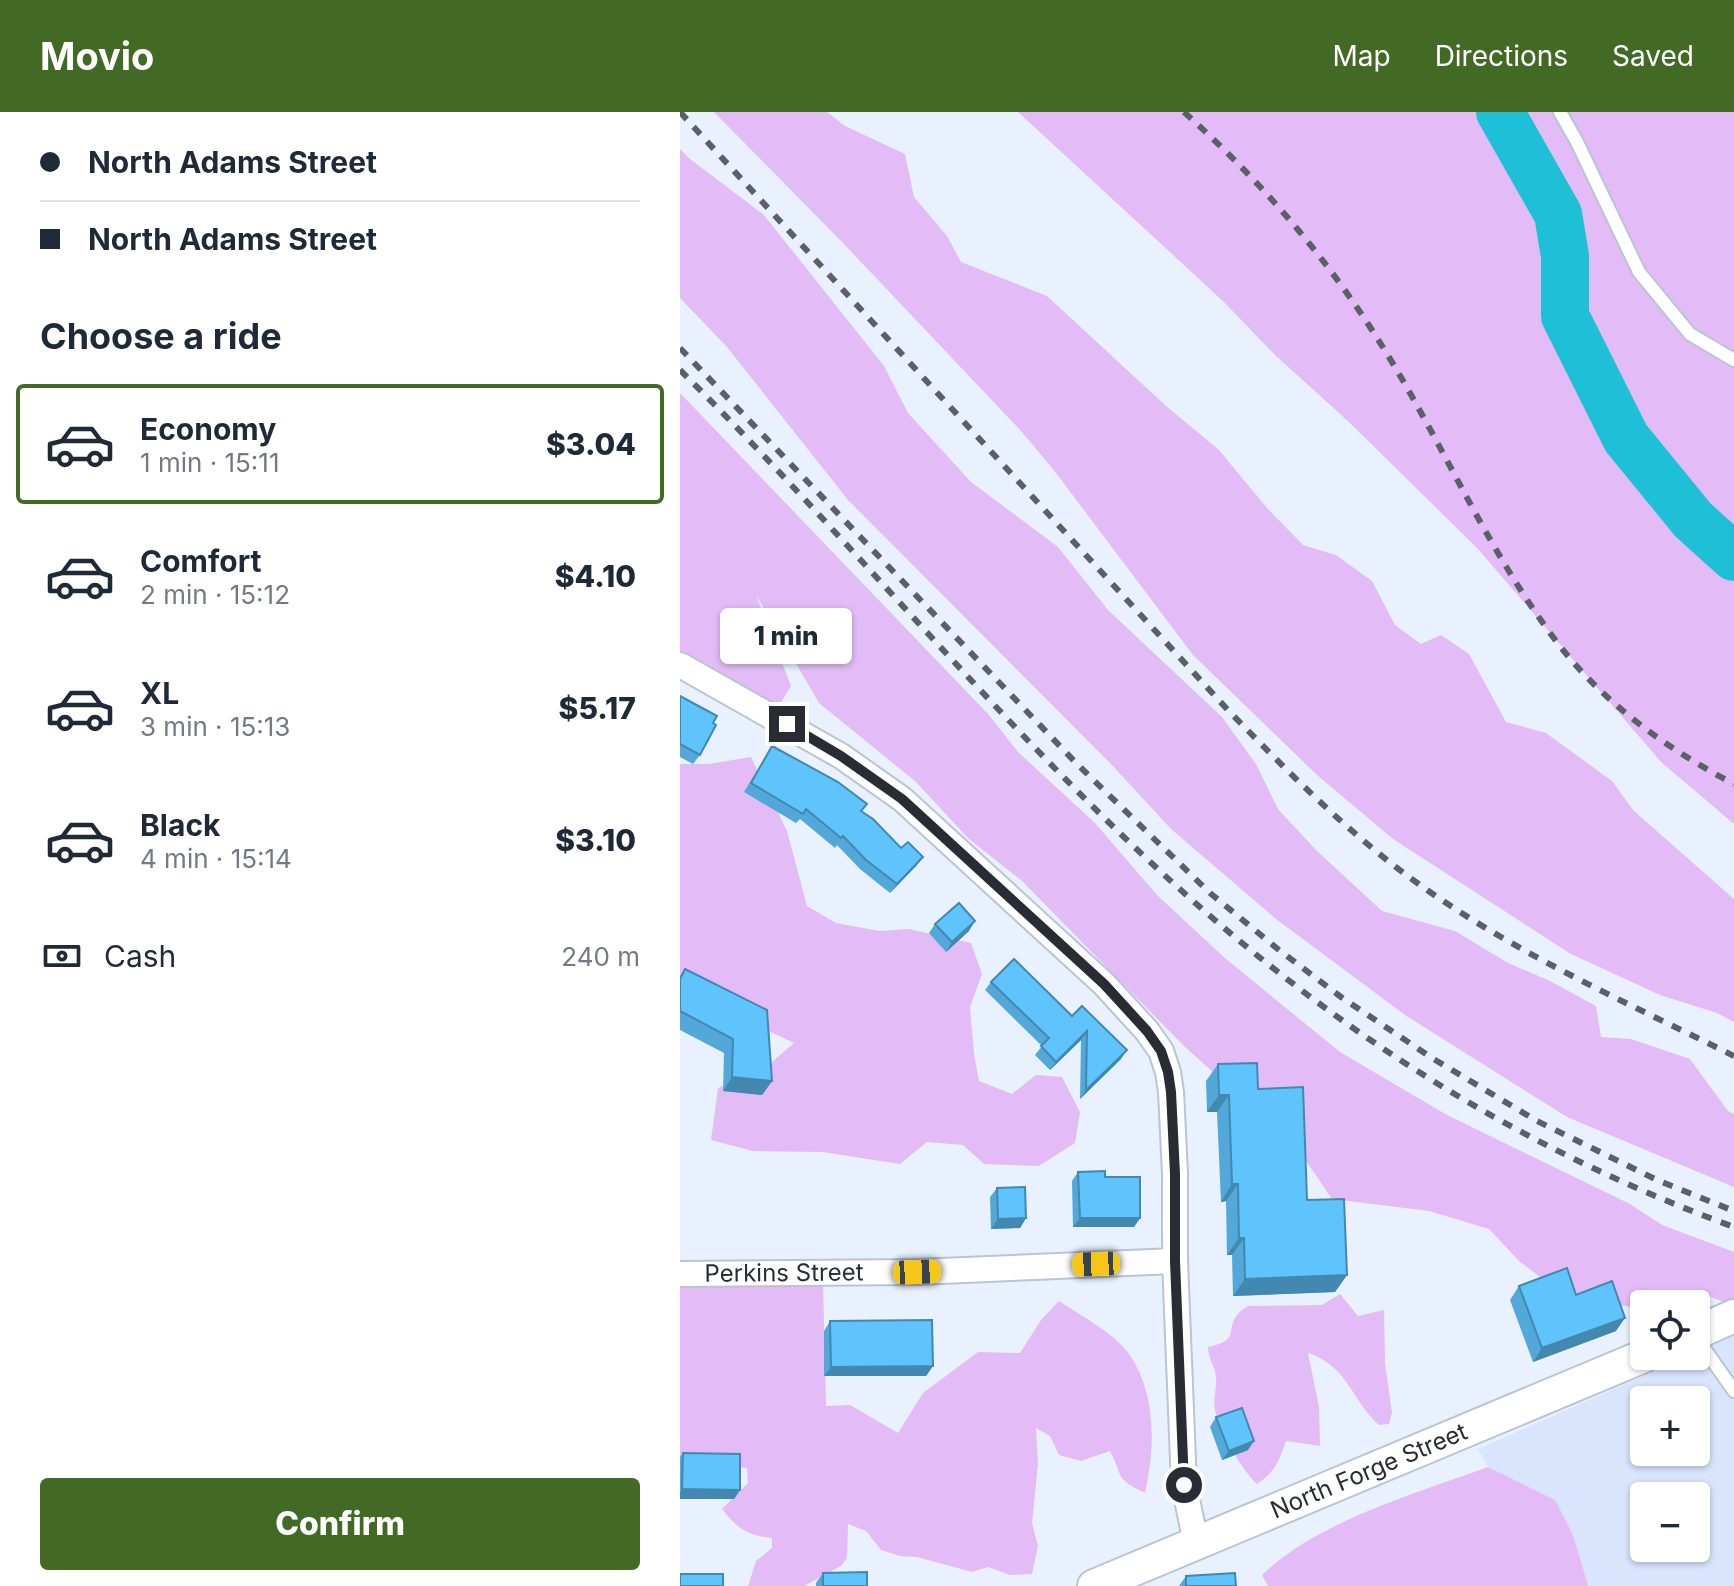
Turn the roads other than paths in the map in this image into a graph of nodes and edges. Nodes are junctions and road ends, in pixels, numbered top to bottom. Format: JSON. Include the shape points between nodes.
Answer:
{"nodes":[{"id":1,"x":1560,"y":112,"type":"edge"},
{"id":2,"x":1734,"y":360,"type":"edge"},
{"id":3,"x":680,"y":665,"type":"edge"},
{"id":4,"x":1175,"y":1261,"type":"junction"},
{"id":5,"x":680,"y":1274,"type":"edge"},
{"id":6,"x":1734,"y":1316,"type":"edge"},
{"id":7,"x":1710,"y":1328,"type":"edge"},
{"id":8,"x":1710,"y":1356,"type":"edge"},
{"id":9,"x":1630,"y":1362,"type":"edge"},
{"id":10,"x":1734,"y":1391,"type":"edge"},
{"id":11,"x":1196,"y":1543,"type":"junction"},
{"id":12,"x":1140,"y":1577,"type":"edge"},
{"id":13,"x":1094,"y":1586,"type":"edge"}],
"edges":[{"from":1,"to":2,"type":"lane","via":[[1639,272],[1690,334]]},
{"from":3,"to":4,"type":"street","via":[[841,756],[902,799],[1104,984],[1147,1031],[1161,1051],[1171,1092]]},
{"from":4,"to":5,"type":"street","name":"Perkins Street","via":[[917,1272]]},
{"from":4,"to":11,"type":"street","via":[[1184,1485]]},
{"from":6,"to":7,"type":"street"},
{"from":8,"to":10,"type":"lane"},
{"from":9,"to":11,"type":"street","name":"North Forge Street"},
{"from":11,"to":12,"type":"street","name":"North Forge Street"},
{"from":12,"to":13,"type":"street","name":"North Forge Street"}]}
